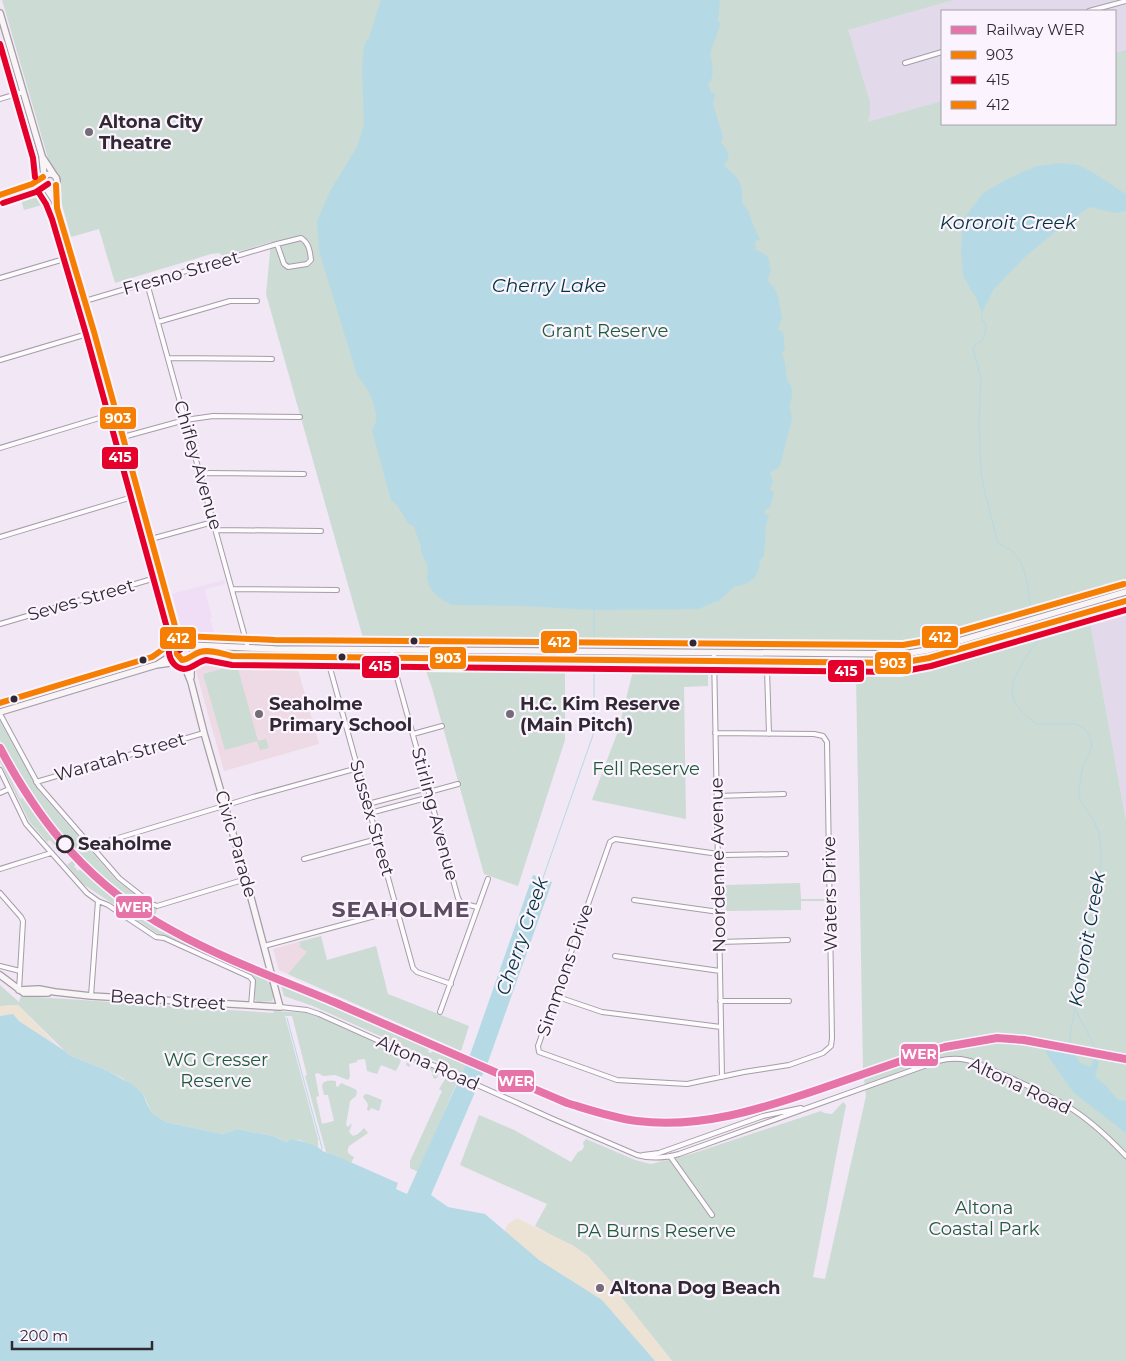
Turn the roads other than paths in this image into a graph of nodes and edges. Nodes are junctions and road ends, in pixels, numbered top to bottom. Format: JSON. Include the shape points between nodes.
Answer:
{"nodes":[{"id":1,"x":1126,"y":1,"type":"edge"},
{"id":2,"x":1093,"y":10,"type":"edge"},
{"id":3,"x":0,"y":13,"type":"edge"},
{"id":4,"x":941,"y":52,"type":"edge"},
{"id":5,"x":905,"y":63,"type":"dead end"},
{"id":6,"x":23,"y":92,"type":"junction"},
{"id":7,"x":0,"y":99,"type":"edge"},
{"id":8,"x":42,"y":156,"type":"junction"},
{"id":9,"x":54,"y":175,"type":"junction"},
{"id":10,"x":44,"y":177,"type":"junction"},
{"id":11,"x":56,"y":185,"type":"junction"},
{"id":12,"x":46,"y":187,"type":"junction"},
{"id":13,"x":17,"y":190,"type":"junction"},
{"id":14,"x":0,"y":195,"type":"edge"},
{"id":15,"x":57,"y":208,"type":"junction"},
{"id":16,"x":276,"y":244,"type":"junction"},
{"id":17,"x":72,"y":256,"type":"junction"},
{"id":18,"x":0,"y":278,"type":"edge"},
{"id":19,"x":147,"y":283,"type":"junction"},
{"id":20,"x":84,"y":301,"type":"junction"},
{"id":21,"x":257,"y":301,"type":"dead end"},
{"id":22,"x":158,"y":322,"type":"junction"},
{"id":23,"x":94,"y":332,"type":"junction"},
{"id":24,"x":168,"y":358,"type":"junction"},
{"id":25,"x":272,"y":359,"type":"dead end"},
{"id":26,"x":0,"y":360,"type":"edge"},
{"id":27,"x":116,"y":413,"type":"junction"},
{"id":28,"x":300,"y":417,"type":"dead end"},
{"id":29,"x":185,"y":420,"type":"junction"},
{"id":30,"x":123,"y":437,"type":"junction"},
{"id":31,"x":0,"y":448,"type":"edge"},
{"id":32,"x":200,"y":474,"type":"junction"},
{"id":33,"x":304,"y":474,"type":"dead end"},
{"id":34,"x":139,"y":495,"type":"junction"},
{"id":35,"x":213,"y":522,"type":"junction"},
{"id":36,"x":216,"y":530,"type":"junction"},
{"id":37,"x":321,"y":531,"type":"dead end"},
{"id":38,"x":0,"y":537,"type":"edge"},
{"id":39,"x":152,"y":539,"type":"junction"},
{"id":40,"x":162,"y":576,"type":"junction"},
{"id":41,"x":232,"y":589,"type":"junction"},
{"id":42,"x":337,"y":590,"type":"dead end"},
{"id":43,"x":1126,"y":592,"type":"edge"},
{"id":44,"x":1126,"y":601,"type":"edge"},
{"id":45,"x":0,"y":624,"type":"edge"},
{"id":46,"x":175,"y":626,"type":"junction"},
{"id":47,"x":188,"y":645,"type":"junction"},
{"id":48,"x":248,"y":648,"type":"junction"},
{"id":49,"x":178,"y":649,"type":"junction"},
{"id":50,"x":392,"y":649,"type":"junction"},
{"id":51,"x":714,"y":653,"type":"junction"},
{"id":52,"x":846,"y":654,"type":"junction"},
{"id":53,"x":192,"y":657,"type":"junction"},
{"id":54,"x":328,"y":657,"type":"junction"},
{"id":55,"x":392,"y":658,"type":"junction"},
{"id":56,"x":182,"y":660,"type":"junction"},
{"id":57,"x":714,"y":662,"type":"junction"},
{"id":58,"x":746,"y":662,"type":"junction"},
{"id":59,"x":847,"y":663,"type":"junction"},
{"id":60,"x":156,"y":665,"type":"junction"},
{"id":61,"x":768,"y":669,"type":"junction"},
{"id":62,"x":191,"y":682,"type":"junction"},
{"id":63,"x":0,"y":713,"type":"edge"},
{"id":64,"x":442,"y":726,"type":"dead end"},
{"id":65,"x":204,"y":733,"type":"junction"},
{"id":66,"x":715,"y":733,"type":"junction"},
{"id":67,"x":413,"y":734,"type":"junction"},
{"id":68,"x":769,"y":734,"type":"junction"},
{"id":69,"x":358,"y":768,"type":"junction"},
{"id":70,"x":0,"y":770,"type":"edge"},
{"id":71,"x":36,"y":782,"type":"junction"},
{"id":72,"x":458,"y":784,"type":"dead end"},
{"id":73,"x":10,"y":790,"type":"junction"},
{"id":74,"x":429,"y":792,"type":"junction"},
{"id":75,"x":0,"y":793,"type":"edge"},
{"id":76,"x":784,"y":794,"type":"dead end"},
{"id":77,"x":717,"y":796,"type":"junction"},
{"id":78,"x":368,"y":804,"type":"junction"},
{"id":79,"x":224,"y":806,"type":"junction"},
{"id":80,"x":370,"y":813,"type":"junction"},
{"id":81,"x":377,"y":839,"type":"junction"},
{"id":82,"x":93,"y":848,"type":"junction"},
{"id":83,"x":51,"y":852,"type":"junction"},
{"id":84,"x":718,"y":854,"type":"junction"},
{"id":85,"x":786,"y":854,"type":"dead end"},
{"id":86,"x":304,"y":859,"type":"dead end"},
{"id":87,"x":0,"y":869,"type":"edge"},
{"id":88,"x":246,"y":879,"type":"junction"},
{"id":89,"x":488,"y":879,"type":"dead end"},
{"id":90,"x":0,"y":893,"type":"edge"},
{"id":91,"x":634,"y":900,"type":"dead end"},
{"id":92,"x":98,"y":901,"type":"junction"},
{"id":93,"x":478,"y":907,"type":"junction"},
{"id":94,"x":397,"y":910,"type":"junction"},
{"id":95,"x":719,"y":912,"type":"junction"},
{"id":96,"x":788,"y":940,"type":"dead end"},
{"id":97,"x":719,"y":942,"type":"junction"},
{"id":98,"x":264,"y":946,"type":"junction"},
{"id":99,"x":615,"y":956,"type":"dead end"},
{"id":100,"x":0,"y":966,"type":"edge"},
{"id":101,"x":20,"y":971,"type":"junction"},
{"id":102,"x":720,"y":972,"type":"junction"},
{"id":103,"x":0,"y":975,"type":"edge"},
{"id":104,"x":451,"y":984,"type":"junction"},
{"id":105,"x":19,"y":990,"type":"junction"},
{"id":106,"x":91,"y":996,"type":"junction"},
{"id":107,"x":556,"y":996,"type":"junction"},
{"id":108,"x":789,"y":1000,"type":"dead end"},
{"id":109,"x":720,"y":1001,"type":"junction"},
{"id":110,"x":251,"y":1006,"type":"junction"},
{"id":111,"x":280,"y":1007,"type":"junction"},
{"id":112,"x":440,"y":1012,"type":"dead end"},
{"id":113,"x":721,"y":1028,"type":"junction"},
{"id":114,"x":722,"y":1077,"type":"junction"},
{"id":115,"x":815,"y":1104,"type":"junction"},
{"id":116,"x":667,"y":1150,"type":"junction"},
{"id":117,"x":629,"y":1152,"type":"junction"},
{"id":118,"x":670,"y":1156,"type":"junction"},
{"id":119,"x":1126,"y":1156,"type":"edge"},
{"id":120,"x":712,"y":1215,"type":"dead end"}],
"edges":[{"from":1,"to":2,"type":"street"},
{"from":3,"to":6,"type":"main road"},
{"from":4,"to":5,"type":"street"},
{"from":6,"to":7,"type":"street"},
{"from":6,"to":8,"type":"main road"},
{"from":8,"to":9,"type":"main road"},
{"from":8,"to":10,"type":"main road"},
{"from":9,"to":10,"type":"main road"},
{"from":9,"to":11,"type":"main road"},
{"from":10,"to":12,"type":"main road"},
{"from":10,"to":13,"type":"main road"},
{"from":11,"to":12,"type":"main road"},
{"from":11,"to":15,"type":"main road"},
{"from":12,"to":13,"type":"main road"},
{"from":12,"to":15,"type":"main road"},
{"from":13,"to":14,"type":"main road"},
{"from":15,"to":17,"type":"main road"},
{"from":16,"to":16,"type":"street","name":"Fresno Street","via":[[301,238],[306,240],[312,260],[288,267]]},
{"from":16,"to":19,"type":"street","name":"Fresno Street"},
{"from":17,"to":18,"type":"street"},
{"from":17,"to":20,"type":"main road"},
{"from":19,"to":20,"type":"street","name":"Fresno Street"},
{"from":19,"to":22,"type":"street","name":"Chifley Avenue"},
{"from":20,"to":23,"type":"main road"},
{"from":21,"to":22,"type":"street","via":[[230,301]]},
{"from":22,"to":24,"type":"street","name":"Chifley Avenue"},
{"from":23,"to":26,"type":"street"},
{"from":23,"to":27,"type":"main road"},
{"from":24,"to":25,"type":"street"},
{"from":24,"to":29,"type":"street","name":"Chifley Avenue"},
{"from":27,"to":30,"type":"main road"},
{"from":27,"to":31,"type":"street"},
{"from":28,"to":29,"type":"street","via":[[213,416]]},
{"from":29,"to":30,"type":"street"},
{"from":29,"to":32,"type":"street","name":"Chifley Avenue"},
{"from":30,"to":34,"type":"main road"},
{"from":32,"to":33,"type":"street"},
{"from":32,"to":35,"type":"street","name":"Chifley Avenue"},
{"from":34,"to":38,"type":"street"},
{"from":34,"to":39,"type":"main road"},
{"from":35,"to":36,"type":"street","name":"Chifley Avenue"},
{"from":35,"to":39,"type":"street"},
{"from":36,"to":37,"type":"street"},
{"from":36,"to":41,"type":"street","name":"Chifley Avenue"},
{"from":39,"to":40,"type":"main road"},
{"from":40,"to":45,"type":"street","name":"Seves Street"},
{"from":40,"to":46,"type":"main road"},
{"from":41,"to":42,"type":"street"},
{"from":41,"to":48,"type":"street","name":"Chifley Avenue"},
{"from":43,"to":52,"type":"main road","via":[[928,650],[904,654]]},
{"from":44,"to":59,"type":"main road","via":[[917,661]]},
{"from":46,"to":47,"type":"main road"},
{"from":46,"to":49,"type":"main road"},
{"from":47,"to":48,"type":"main road"},
{"from":47,"to":49,"type":"main road","via":[[183,644]]},
{"from":47,"to":53,"type":"main road","via":[[193,650]]},
{"from":48,"to":50,"type":"main road"},
{"from":49,"to":56,"type":"main road"},
{"from":49,"to":60,"type":"main road"},
{"from":50,"to":51,"type":"main road"},
{"from":50,"to":55,"type":"street","name":"Stirling Avenue"},
{"from":51,"to":52,"type":"main road"},
{"from":51,"to":57,"type":"street","name":"Noordenne Avenue"},
{"from":52,"to":59,"type":"main road"},
{"from":53,"to":54,"type":"main road","via":[[204,651],[232,656]]},
{"from":53,"to":56,"type":"main road"},
{"from":53,"to":62,"type":"main road","name":"Civic Parade"},
{"from":54,"to":55,"type":"main road"},
{"from":54,"to":69,"type":"street","name":"Sussex Street"},
{"from":55,"to":57,"type":"main road"},
{"from":55,"to":67,"type":"street","name":"Stirling Avenue"},
{"from":56,"to":60,"type":"main road"},
{"from":56,"to":62,"type":"main road","name":"Civic Parade"},
{"from":57,"to":58,"type":"main road"},
{"from":57,"to":66,"type":"street","name":"Noordenne Avenue"},
{"from":58,"to":59,"type":"main road"},
{"from":58,"to":61,"type":"street","via":[[754,669]]},
{"from":59,"to":61,"type":"street","via":[[848,670],[842,671]]},
{"from":60,"to":63,"type":"main road"},
{"from":61,"to":68,"type":"street"},
{"from":62,"to":65,"type":"main road","name":"Civic Parade"},
{"from":63,"to":71,"type":"street"},
{"from":64,"to":67,"type":"street"},
{"from":65,"to":71,"type":"street","name":"Waratah Street"},
{"from":65,"to":79,"type":"main road","name":"Civic Parade"},
{"from":66,"to":68,"type":"street","name":"Waters Drive"},
{"from":66,"to":77,"type":"street","name":"Noordenne Avenue"},
{"from":67,"to":74,"type":"street","name":"Stirling Avenue"},
{"from":68,"to":114,"type":"street","name":"Waters Drive","via":[[814,734],[823,736],[827,742],[832,1042],[823,1053],[789,1065]]},
{"from":69,"to":78,"type":"street","name":"Sussex Street"},
{"from":69,"to":79,"type":"street"},
{"from":70,"to":73,"type":"street"},
{"from":71,"to":82,"type":"street"},
{"from":72,"to":74,"type":"street"},
{"from":73,"to":75,"type":"street"},
{"from":73,"to":83,"type":"street","via":[[26,824]]},
{"from":74,"to":78,"type":"street"},
{"from":74,"to":80,"type":"street"},
{"from":74,"to":93,"type":"street","name":"Stirling Avenue","via":[[458,898],[461,903]]},
{"from":76,"to":77,"type":"street"},
{"from":77,"to":84,"type":"street","name":"Noordenne Avenue"},
{"from":78,"to":80,"type":"street","name":"Sussex Street"},
{"from":79,"to":82,"type":"street"},
{"from":79,"to":88,"type":"main road","name":"Civic Parade"},
{"from":80,"to":81,"type":"street","name":"Sussex Street"},
{"from":81,"to":86,"type":"street"},
{"from":81,"to":94,"type":"street","name":"Sussex Street"},
{"from":82,"to":88,"type":"street","via":[[124,883],[157,906]]},
{"from":83,"to":87,"type":"street"},
{"from":83,"to":92,"type":"street"},
{"from":84,"to":85,"type":"street"},
{"from":84,"to":95,"type":"street","name":"Noordenne Avenue"},
{"from":84,"to":107,"type":"street","name":"Simmons Drive","via":[[616,839],[610,842]]},
{"from":88,"to":98,"type":"main road","name":"Civic Parade"},
{"from":89,"to":93,"type":"street"},
{"from":90,"to":101,"type":"street","via":[[23,920]]},
{"from":91,"to":95,"type":"street"},
{"from":92,"to":106,"type":"street"},
{"from":92,"to":110,"type":"street","via":[[156,937],[250,976],[253,982]]},
{"from":93,"to":104,"type":"street"},
{"from":94,"to":98,"type":"street"},
{"from":94,"to":104,"type":"street","name":"Sussex Street","via":[[415,970]]},
{"from":95,"to":97,"type":"street","name":"Noordenne Avenue"},
{"from":96,"to":97,"type":"street"},
{"from":97,"to":102,"type":"street","name":"Noordenne Avenue"},
{"from":98,"to":111,"type":"main road","name":"Civic Parade"},
{"from":99,"to":102,"type":"street"},
{"from":100,"to":101,"type":"street"},
{"from":101,"to":105,"type":"street"},
{"from":102,"to":109,"type":"street","name":"Noordenne Avenue"},
{"from":103,"to":105,"type":"main road"},
{"from":104,"to":112,"type":"street"},
{"from":105,"to":106,"type":"main road","name":"Beach Street","via":[[39,989]]},
{"from":106,"to":110,"type":"main road","name":"Beach Street"},
{"from":107,"to":113,"type":"street","via":[[602,1012]]},
{"from":107,"to":114,"type":"street","name":"Simmons Drive","via":[[538,1046],[543,1054],[616,1080],[687,1084]]},
{"from":108,"to":109,"type":"street"},
{"from":109,"to":113,"type":"street","name":"Noordenne Avenue"},
{"from":110,"to":111,"type":"main road","name":"Beach Street"},
{"from":111,"to":117,"type":"street","name":"Altona Road","via":[[312,1011]]},
{"from":113,"to":114,"type":"street","name":"Noordenne Avenue"},
{"from":115,"to":116,"type":"street","name":"Altona Road","via":[[764,1116]]},
{"from":115,"to":118,"type":"street","name":"Altona Road"},
{"from":115,"to":119,"type":"street","name":"Altona Road","via":[[938,1061],[962,1058],[1068,1106],[1101,1131]]},
{"from":116,"to":117,"type":"street","name":"Altona Road","via":[[647,1155]]},
{"from":116,"to":118,"type":"street"},
{"from":117,"to":118,"type":"street","name":"Altona Road","via":[[647,1158]]},
{"from":118,"to":120,"type":"street"}]}
